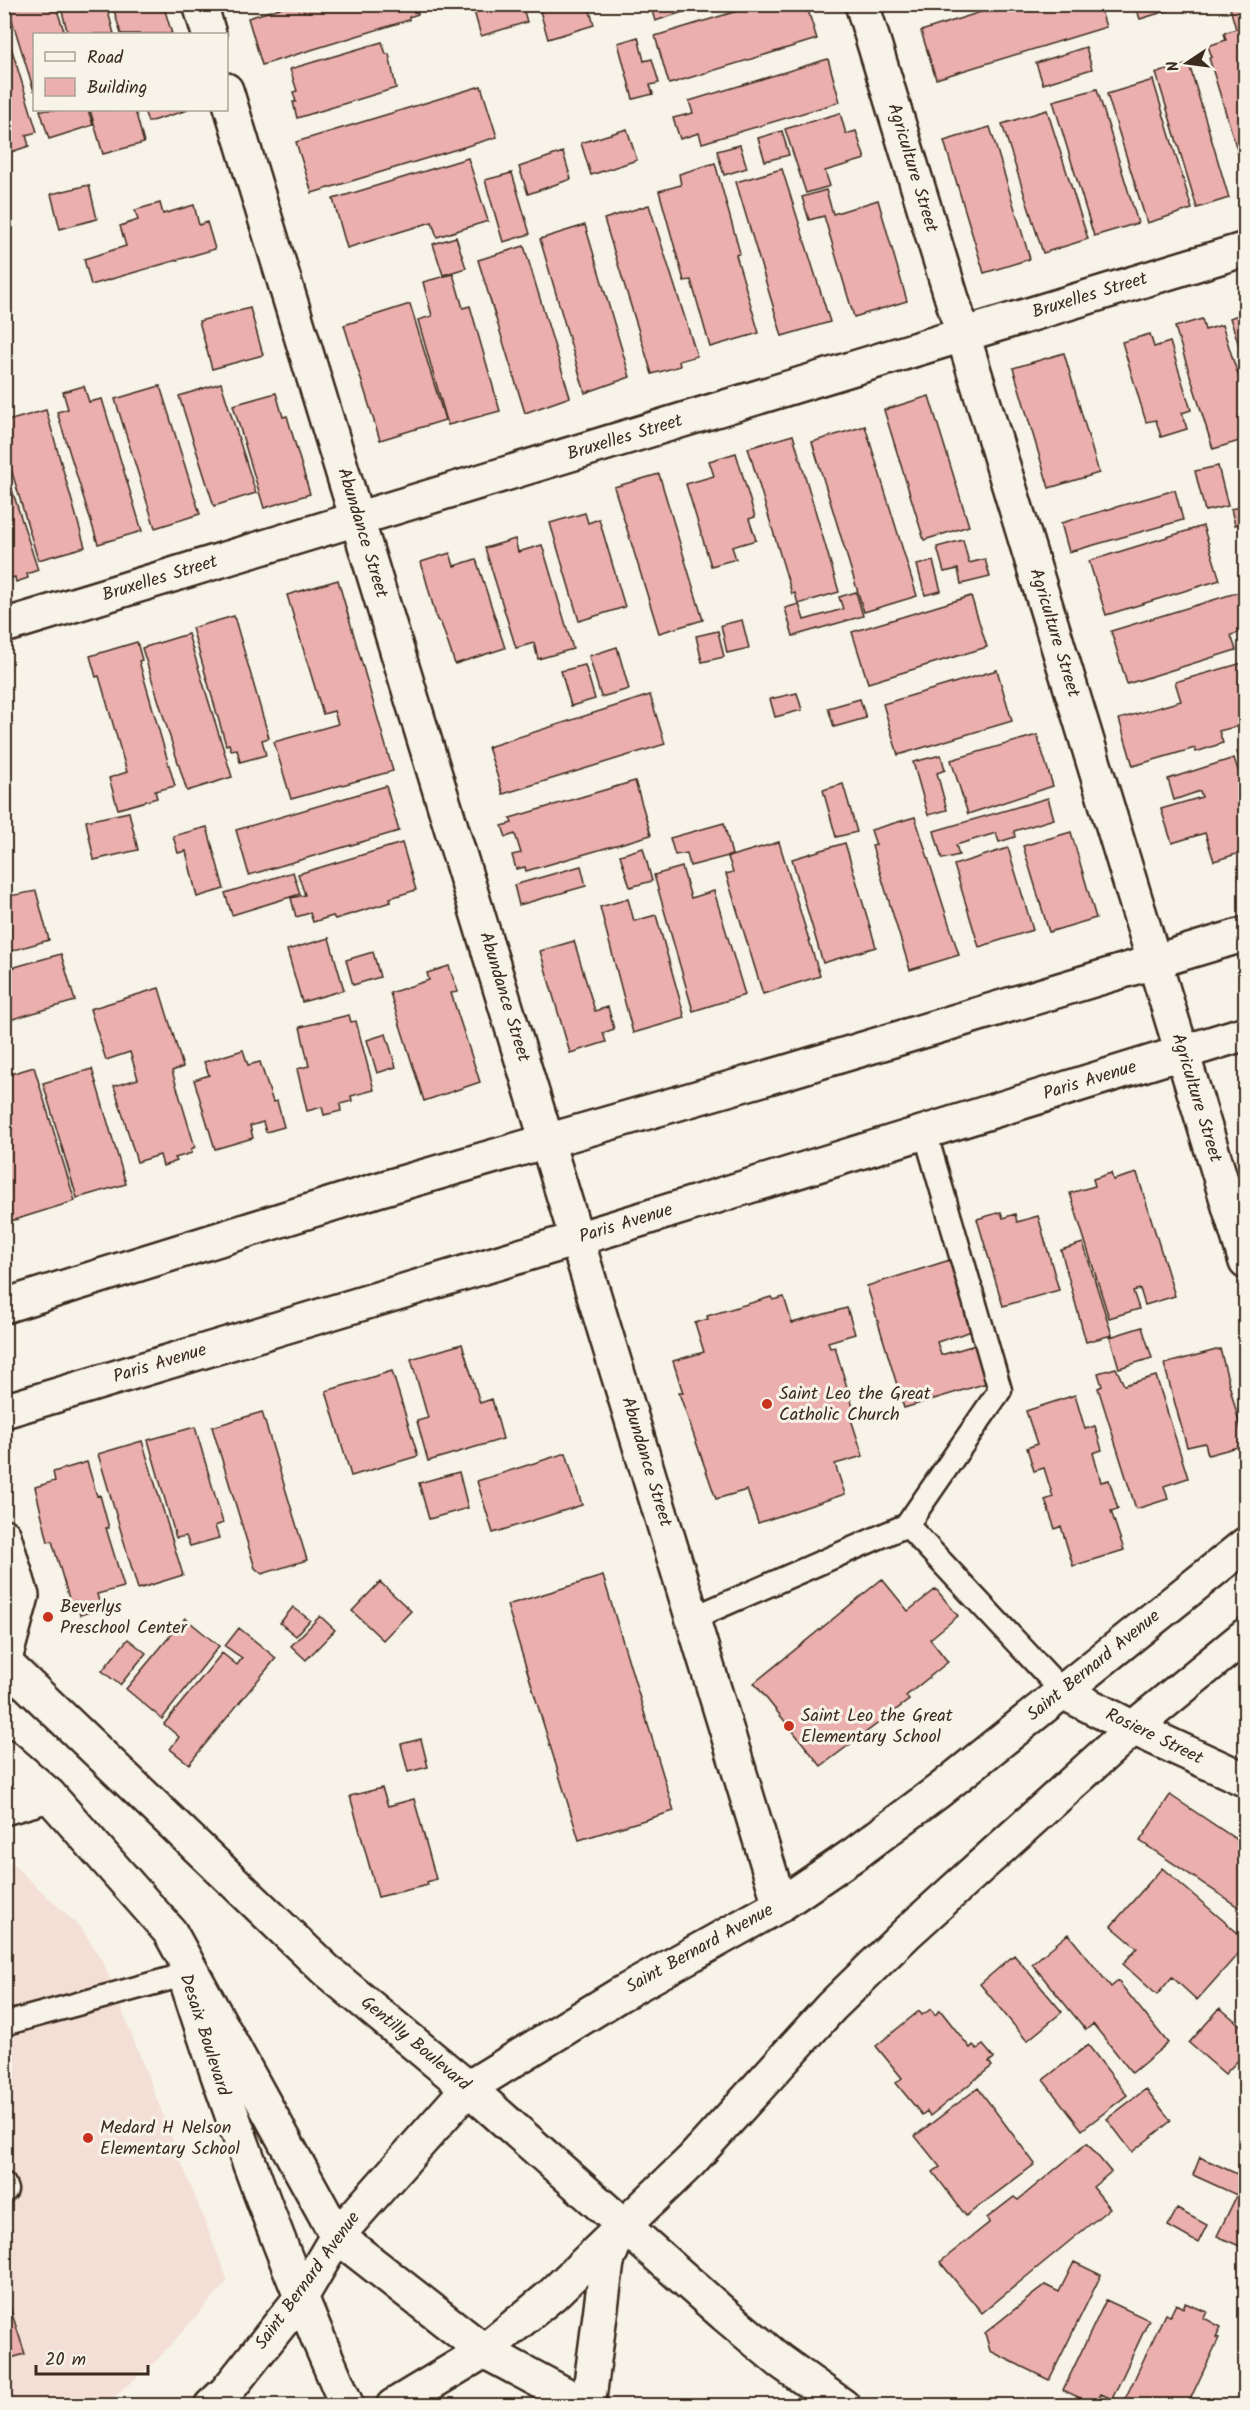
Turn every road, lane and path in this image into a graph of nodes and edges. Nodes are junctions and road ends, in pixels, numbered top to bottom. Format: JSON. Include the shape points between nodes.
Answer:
{"nodes":[{"id":1,"x":200,"y":4,"type":"edge"},
{"id":2,"x":862,"y":4,"type":"edge"},
{"id":3,"x":209,"y":33,"type":"edge"},
{"id":4,"x":228,"y":97,"type":"edge"},
{"id":5,"x":1245,"y":249,"type":"edge"},
{"id":6,"x":963,"y":334,"type":"junction"},
{"id":7,"x":357,"y":519,"type":"junction"},
{"id":8,"x":4,"y":626,"type":"edge"},
{"id":9,"x":1245,"y":934,"type":"edge"},
{"id":10,"x":1154,"y":962,"type":"junction"},
{"id":11,"x":1245,"y":1033,"type":"edge"},
{"id":12,"x":1182,"y":1052,"type":"junction"},
{"id":13,"x":925,"y":1132,"type":"junction"},
{"id":14,"x":548,"y":1140,"type":"junction"},
{"id":15,"x":578,"y":1238,"type":"junction"},
{"id":16,"x":1245,"y":1262,"type":"edge"},
{"id":17,"x":4,"y":1306,"type":"edge"},
{"id":18,"x":4,"y":1411,"type":"edge"},
{"id":19,"x":907,"y":1525,"type":"junction"},
{"id":20,"x":4,"y":1536,"type":"edge"},
{"id":21,"x":1245,"y":1544,"type":"edge"},
{"id":22,"x":693,"y":1618,"type":"junction"},
{"id":23,"x":1245,"y":1635,"type":"edge"},
{"id":24,"x":5,"y":1663,"type":"edge"},
{"id":25,"x":1063,"y":1692,"type":"junction"},
{"id":26,"x":1133,"y":1728,"type":"junction"},
{"id":27,"x":4,"y":1756,"type":"edge"},
{"id":28,"x":1245,"y":1780,"type":"edge"},
{"id":29,"x":49,"y":1795,"type":"junction"},
{"id":30,"x":4,"y":1808,"type":"edge"},
{"id":31,"x":780,"y":1905,"type":"junction"},
{"id":32,"x":170,"y":1932,"type":"junction"},
{"id":33,"x":184,"y":1975,"type":"junction"},
{"id":34,"x":4,"y":2024,"type":"edge"},
{"id":35,"x":468,"y":2088,"type":"junction"},
{"id":36,"x":622,"y":2225,"type":"junction"},
{"id":37,"x":337,"y":2236,"type":"junction"},
{"id":38,"x":300,"y":2299,"type":"junction"},
{"id":39,"x":484,"y":2351,"type":"junction"},
{"id":40,"x":211,"y":2406,"type":"edge"},
{"id":41,"x":347,"y":2406,"type":"edge"},
{"id":42,"x":393,"y":2406,"type":"edge"},
{"id":43,"x":588,"y":2406,"type":"edge"},
{"id":44,"x":843,"y":2406,"type":"edge"}],
"edges":[{"from":1,"to":3,"type":"street"},
{"from":2,"to":6,"type":"street","name":"Agriculture Street"},
{"from":4,"to":7,"type":"street","name":"Abundance Street"},
{"from":5,"to":6,"type":"street","name":"Bruxelles Street"},
{"from":6,"to":7,"type":"street","name":"Bruxelles Street"},
{"from":6,"to":10,"type":"street","name":"Agriculture Street"},
{"from":7,"to":8,"type":"street","name":"Bruxelles Street"},
{"from":7,"to":14,"type":"street","name":"Abundance Street"},
{"from":9,"to":10,"type":"street"},
{"from":10,"to":12,"type":"street","name":"Agriculture Street"},
{"from":10,"to":14,"type":"street"},
{"from":11,"to":12,"type":"street","name":"Paris Avenue"},
{"from":12,"to":13,"type":"street","name":"Paris Avenue"},
{"from":12,"to":16,"type":"street","name":"Agriculture Street"},
{"from":13,"to":15,"type":"street","name":"Paris Avenue"},
{"from":13,"to":19,"type":"lane","via":[[1000,1390]]},
{"from":14,"to":15,"type":"street","name":"Abundance Street"},
{"from":14,"to":17,"type":"street"},
{"from":15,"to":18,"type":"street","name":"Paris Avenue"},
{"from":15,"to":22,"type":"street","name":"Abundance Street"},
{"from":19,"to":22,"type":"lane"},
{"from":19,"to":25,"type":"lane"},
{"from":20,"to":24,"type":"street","via":[[22,1596]]},
{"from":21,"to":25,"type":"street","name":"Saint Bernard Avenue"},
{"from":22,"to":31,"type":"street","name":"Abundance Street"},
{"from":23,"to":26,"type":"street"},
{"from":24,"to":35,"type":"street","name":"Gentilly Boulevard","via":[[327,1971]]},
{"from":25,"to":26,"type":"street","name":"Rosiere Street"},
{"from":25,"to":31,"type":"street","name":"Saint Bernard Avenue","via":[[856,1854]]},
{"from":26,"to":28,"type":"street","name":"Rosiere Street"},
{"from":26,"to":36,"type":"street","via":[[908,1932],[831,2007],[691,2161]]},
{"from":27,"to":29,"type":"street"},
{"from":29,"to":30,"type":"street"},
{"from":29,"to":32,"type":"street"},
{"from":31,"to":35,"type":"street","name":"Saint Bernard Avenue","via":[[619,1995]]},
{"from":32,"to":33,"type":"street","name":"Desaix Boulevard"},
{"from":32,"to":37,"type":"street"},
{"from":33,"to":34,"type":"lane"},
{"from":33,"to":38,"type":"street","name":"Desaix Boulevard","via":[[216,2074]]},
{"from":35,"to":36,"type":"street","name":"Gentilly Boulevard"},
{"from":35,"to":37,"type":"street","name":"Saint Bernard Avenue"},
{"from":36,"to":39,"type":"street","via":[[552,2295]]},
{"from":36,"to":43,"type":"street","via":[[607,2262]]},
{"from":36,"to":44,"type":"street","name":"Gentilly Boulevard","via":[[780,2361]]},
{"from":37,"to":38,"type":"street","name":"Saint Bernard Avenue"},
{"from":37,"to":39,"type":"street"},
{"from":38,"to":40,"type":"street","name":"Saint Bernard Avenue"},
{"from":38,"to":41,"type":"street","name":"Desaix Boulevard"},
{"from":39,"to":42,"type":"street"},
{"from":39,"to":43,"type":"street"}]}
